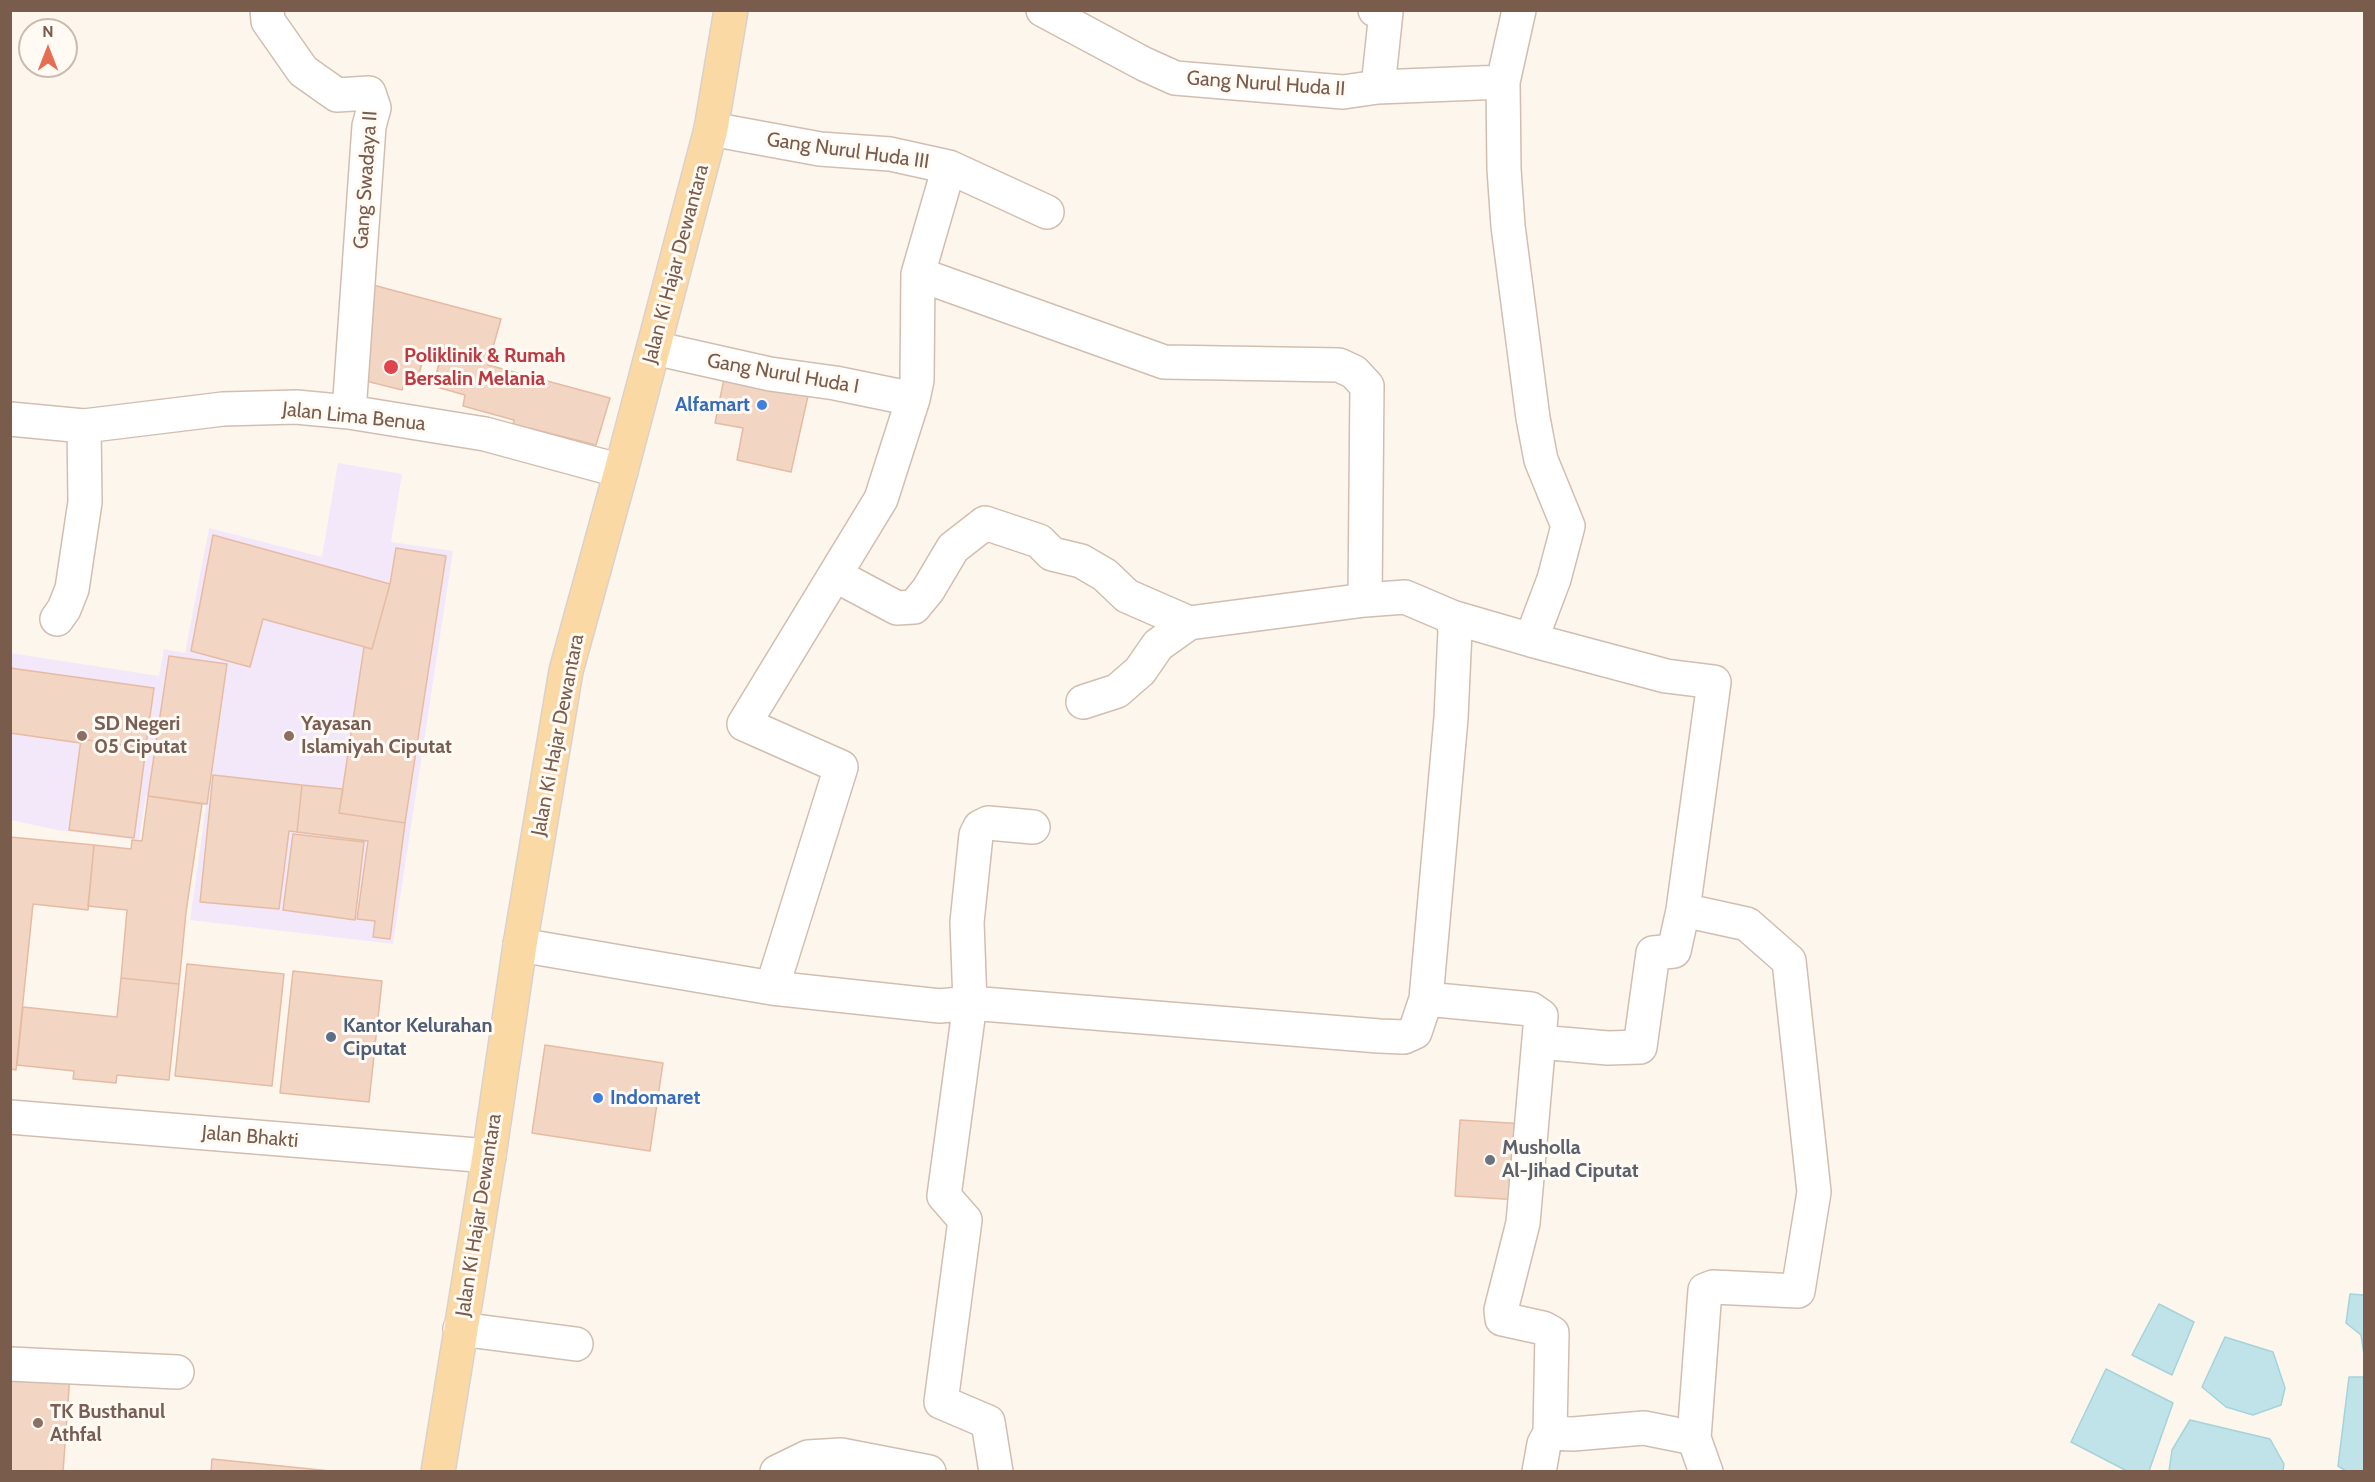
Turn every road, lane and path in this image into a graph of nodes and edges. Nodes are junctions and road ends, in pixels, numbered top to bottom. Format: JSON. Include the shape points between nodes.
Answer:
{"nodes":[{"id":1,"x":267,"y":10,"type":"edge"},
{"id":2,"x":731,"y":10,"type":"edge"},
{"id":3,"x":1375,"y":10,"type":"edge"},
{"id":4,"x":1519,"y":10,"type":"edge"},
{"id":5,"x":1053,"y":13,"type":"edge"},
{"id":6,"x":1503,"y":82,"type":"junction"},
{"id":7,"x":1378,"y":87,"type":"junction"},
{"id":8,"x":711,"y":129,"type":"junction"},
{"id":9,"x":950,"y":167,"type":"junction"},
{"id":10,"x":1047,"y":212,"type":"dead end"},
{"id":11,"x":918,"y":274,"type":"junction"},
{"id":12,"x":654,"y":348,"type":"junction"},
{"id":13,"x":913,"y":399,"type":"junction"},
{"id":14,"x":349,"y":412,"type":"junction"},
{"id":15,"x":10,"y":419,"type":"edge"},
{"id":16,"x":84,"y":426,"type":"junction"},
{"id":17,"x":621,"y":471,"type":"junction"},
{"id":18,"x":835,"y":575,"type":"junction"},
{"id":19,"x":1365,"y":600,"type":"junction"},
{"id":20,"x":1452,"y":617,"type":"junction"},
{"id":21,"x":57,"y":619,"type":"dead end"},
{"id":22,"x":1189,"y":622,"type":"junction"},
{"id":23,"x":1531,"y":640,"type":"junction"},
{"id":24,"x":1083,"y":702,"type":"dead end"},
{"id":25,"x":1033,"y":827,"type":"dead end"},
{"id":26,"x":1683,"y":910,"type":"junction"},
{"id":27,"x":520,"y":945,"type":"junction"},
{"id":28,"x":772,"y":988,"type":"junction"},
{"id":29,"x":1426,"y":999,"type":"junction"},
{"id":30,"x":970,"y":1003,"type":"junction"},
{"id":31,"x":1539,"y":1042,"type":"junction"},
{"id":32,"x":10,"y":1117,"type":"edge"},
{"id":33,"x":489,"y":1156,"type":"junction"},
{"id":34,"x":460,"y":1329,"type":"junction"},
{"id":35,"x":576,"y":1344,"type":"dead end"},
{"id":36,"x":10,"y":1364,"type":"edge"},
{"id":37,"x":177,"y":1372,"type":"dead end"},
{"id":38,"x":1550,"y":1433,"type":"junction"},
{"id":39,"x":1694,"y":1438,"type":"junction"},
{"id":40,"x":438,"y":1472,"type":"edge"},
{"id":41,"x":777,"y":1472,"type":"edge"},
{"id":42,"x":929,"y":1472,"type":"edge"},
{"id":43,"x":996,"y":1472,"type":"edge"},
{"id":44,"x":1539,"y":1472,"type":"edge"},
{"id":45,"x":1706,"y":1472,"type":"edge"}],
"edges":[{"from":1,"to":14,"type":"street","name":"Gang Swadaya II","via":[[268,21],[303,71],[337,95],[369,93],[374,108],[369,126]]},
{"from":2,"to":8,"type":"main road","name":"Jalan Ki Hajar Dewantara"},
{"from":3,"to":7,"type":"street","via":[[1386,12]]},
{"from":4,"to":6,"type":"street"},
{"from":5,"to":7,"type":"street","name":"Gang Nurul Huda II","via":[[1174,78],[1343,92]]},
{"from":6,"to":7,"type":"street","name":"Gang Nurul Huda II"},
{"from":6,"to":23,"type":"street","via":[[1508,215],[1533,418],[1541,460],[1568,526],[1554,579]]},
{"from":8,"to":9,"type":"street","name":"Gang Nurul Huda III","via":[[820,149],[890,154]]},
{"from":8,"to":12,"type":"main road","name":"Jalan Ki Hajar Dewantara"},
{"from":9,"to":10,"type":"street","name":"Gang Nurul Huda III"},
{"from":9,"to":11,"type":"street"},
{"from":11,"to":13,"type":"street","via":[[917,380]]},
{"from":11,"to":19,"type":"street","via":[[1164,362],[1339,365],[1354,372],[1367,386]]},
{"from":12,"to":13,"type":"street","name":"Gang Nurul Huda I","via":[[770,374],[835,382]]},
{"from":12,"to":17,"type":"main road","name":"Jalan Ki Hajar Dewantara"},
{"from":13,"to":18,"type":"street","via":[[881,499]]},
{"from":14,"to":16,"type":"street","name":"Jalan Lima Benua","via":[[296,407],[222,409]]},
{"from":14,"to":17,"type":"street","name":"Jalan Lima Benua","via":[[485,434]]},
{"from":15,"to":16,"type":"street","name":"Jalan Lima Benua"},
{"from":16,"to":21,"type":"street","via":[[85,502],[72,589]]},
{"from":17,"to":27,"type":"main road","name":"Jalan Ki Hajar Dewantara","via":[[566,671]]},
{"from":18,"to":22,"type":"street","via":[[897,608],[914,608],[953,548],[985,523],[1039,541],[1052,554],[1081,561],[1105,575],[1127,596]]},
{"from":18,"to":28,"type":"street","via":[[744,723],[841,767]]},
{"from":19,"to":20,"type":"street","via":[[1405,597]]},
{"from":19,"to":22,"type":"street"},
{"from":20,"to":23,"type":"street"},
{"from":20,"to":29,"type":"street","via":[[1455,630],[1451,718]]},
{"from":22,"to":24,"type":"street","via":[[1158,645],[1140,671],[1117,691]]},
{"from":23,"to":26,"type":"street","via":[[1666,676],[1714,682]]},
{"from":25,"to":30,"type":"street","via":[[988,823],[976,835],[967,922]]},
{"from":26,"to":31,"type":"street","via":[[1674,951],[1653,953],[1640,1047]]},
{"from":26,"to":39,"type":"street","via":[[1747,924],[1789,961],[1814,1192],[1798,1291],[1713,1287],[1705,1290]]},
{"from":27,"to":28,"type":"street"},
{"from":27,"to":33,"type":"main road","name":"Jalan Ki Hajar Dewantara"},
{"from":28,"to":30,"type":"street","via":[[940,1006]]},
{"from":29,"to":30,"type":"street","via":[[1415,1032],[1404,1037]]},
{"from":29,"to":31,"type":"street","via":[[1531,1009],[1541,1016]]},
{"from":30,"to":43,"type":"street","via":[[944,1196],[964,1220],[941,1402],[988,1422]]},
{"from":31,"to":38,"type":"street","via":[[1523,1222],[1501,1310],[1502,1319],[1552,1333]]},
{"from":32,"to":33,"type":"street","name":"Jalan Bhakti"},
{"from":33,"to":34,"type":"main road","name":"Jalan Ki Hajar Dewantara"},
{"from":34,"to":35,"type":"street"},
{"from":34,"to":40,"type":"main road","name":"Jalan Ki Hajar Dewantara"},
{"from":36,"to":37,"type":"street"},
{"from":38,"to":39,"type":"street","via":[[1644,1428]]},
{"from":38,"to":44,"type":"street","via":[[1544,1443]]},
{"from":39,"to":45,"type":"street"},
{"from":41,"to":42,"type":"street","via":[[808,1457],[841,1455]]}]}
